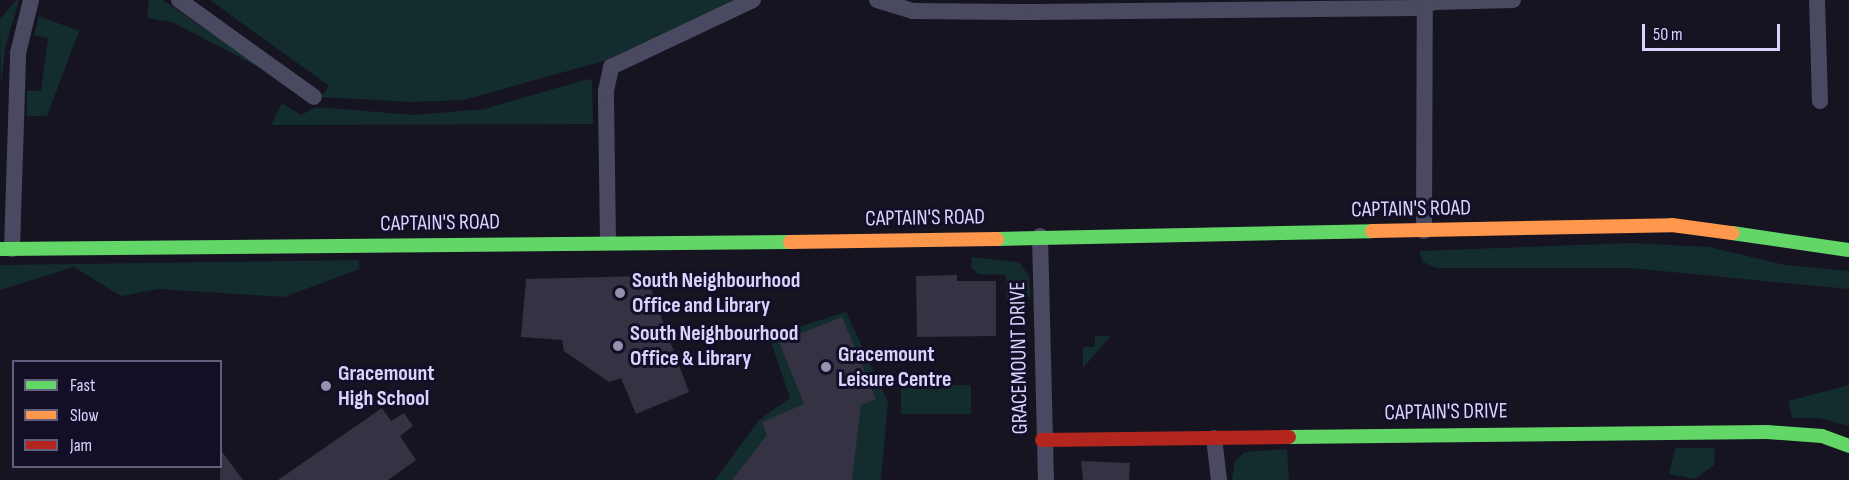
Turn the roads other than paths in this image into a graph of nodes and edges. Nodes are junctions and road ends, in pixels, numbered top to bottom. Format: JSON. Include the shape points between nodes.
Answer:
{"nodes":[{"id":1,"x":31,"y":0,"type":"edge"},
{"id":2,"x":179,"y":0,"type":"edge"},
{"id":3,"x":753,"y":0,"type":"edge"},
{"id":4,"x":877,"y":0,"type":"edge"},
{"id":5,"x":1514,"y":0,"type":"edge"},
{"id":6,"x":1817,"y":0,"type":"edge"},
{"id":7,"x":1425,"y":3,"type":"edge"},
{"id":8,"x":1230,"y":5,"type":"edge"},
{"id":9,"x":1033,"y":6,"type":"edge"},
{"id":10,"x":306,"y":96,"type":"dead end"},
{"id":11,"x":1820,"y":101,"type":"dead end"},
{"id":12,"x":1424,"y":231,"type":"junction"},
{"id":13,"x":1040,"y":236,"type":"junction"},
{"id":14,"x":608,"y":242,"type":"junction"},
{"id":15,"x":6,"y":249,"type":"edge"},
{"id":16,"x":1849,"y":250,"type":"edge"},
{"id":17,"x":1214,"y":438,"type":"junction"},
{"id":18,"x":1042,"y":440,"type":"junction"},
{"id":19,"x":1849,"y":446,"type":"edge"},
{"id":20,"x":1046,"y":480,"type":"edge"},
{"id":21,"x":1219,"y":480,"type":"edge"}],
"edges":[{"from":1,"to":15,"type":"street","via":[[18,53]]},
{"from":2,"to":10,"type":"street"},
{"from":3,"to":14,"type":"street","via":[[611,67],[606,91]]},
{"from":4,"to":9,"type":"street","via":[[912,11]]},
{"from":5,"to":7,"type":"street"},
{"from":6,"to":11,"type":"street"},
{"from":7,"to":8,"type":"street"},
{"from":7,"to":12,"type":"street"},
{"from":8,"to":9,"type":"street"},
{"from":12,"to":13,"type":"main road","name":"CAPTAIN'S ROAD"},
{"from":12,"to":16,"type":"main road","name":"CAPTAIN'S ROAD","via":[[1689,226],[1790,245]]},
{"from":13,"to":14,"type":"main road","name":"CAPTAIN'S ROAD"},
{"from":13,"to":18,"type":"street","name":"GRACEMOUNT DRIVE"},
{"from":14,"to":15,"type":"main road","name":"CAPTAIN'S ROAD"},
{"from":17,"to":18,"type":"main road","name":"CAPTAIN'S DRIVE"},
{"from":17,"to":19,"type":"main road","name":"CAPTAIN'S DRIVE","via":[[1767,432],[1822,436]]},
{"from":17,"to":21,"type":"street"},
{"from":18,"to":20,"type":"street","name":"GRACEMOUNT DRIVE"}]}
